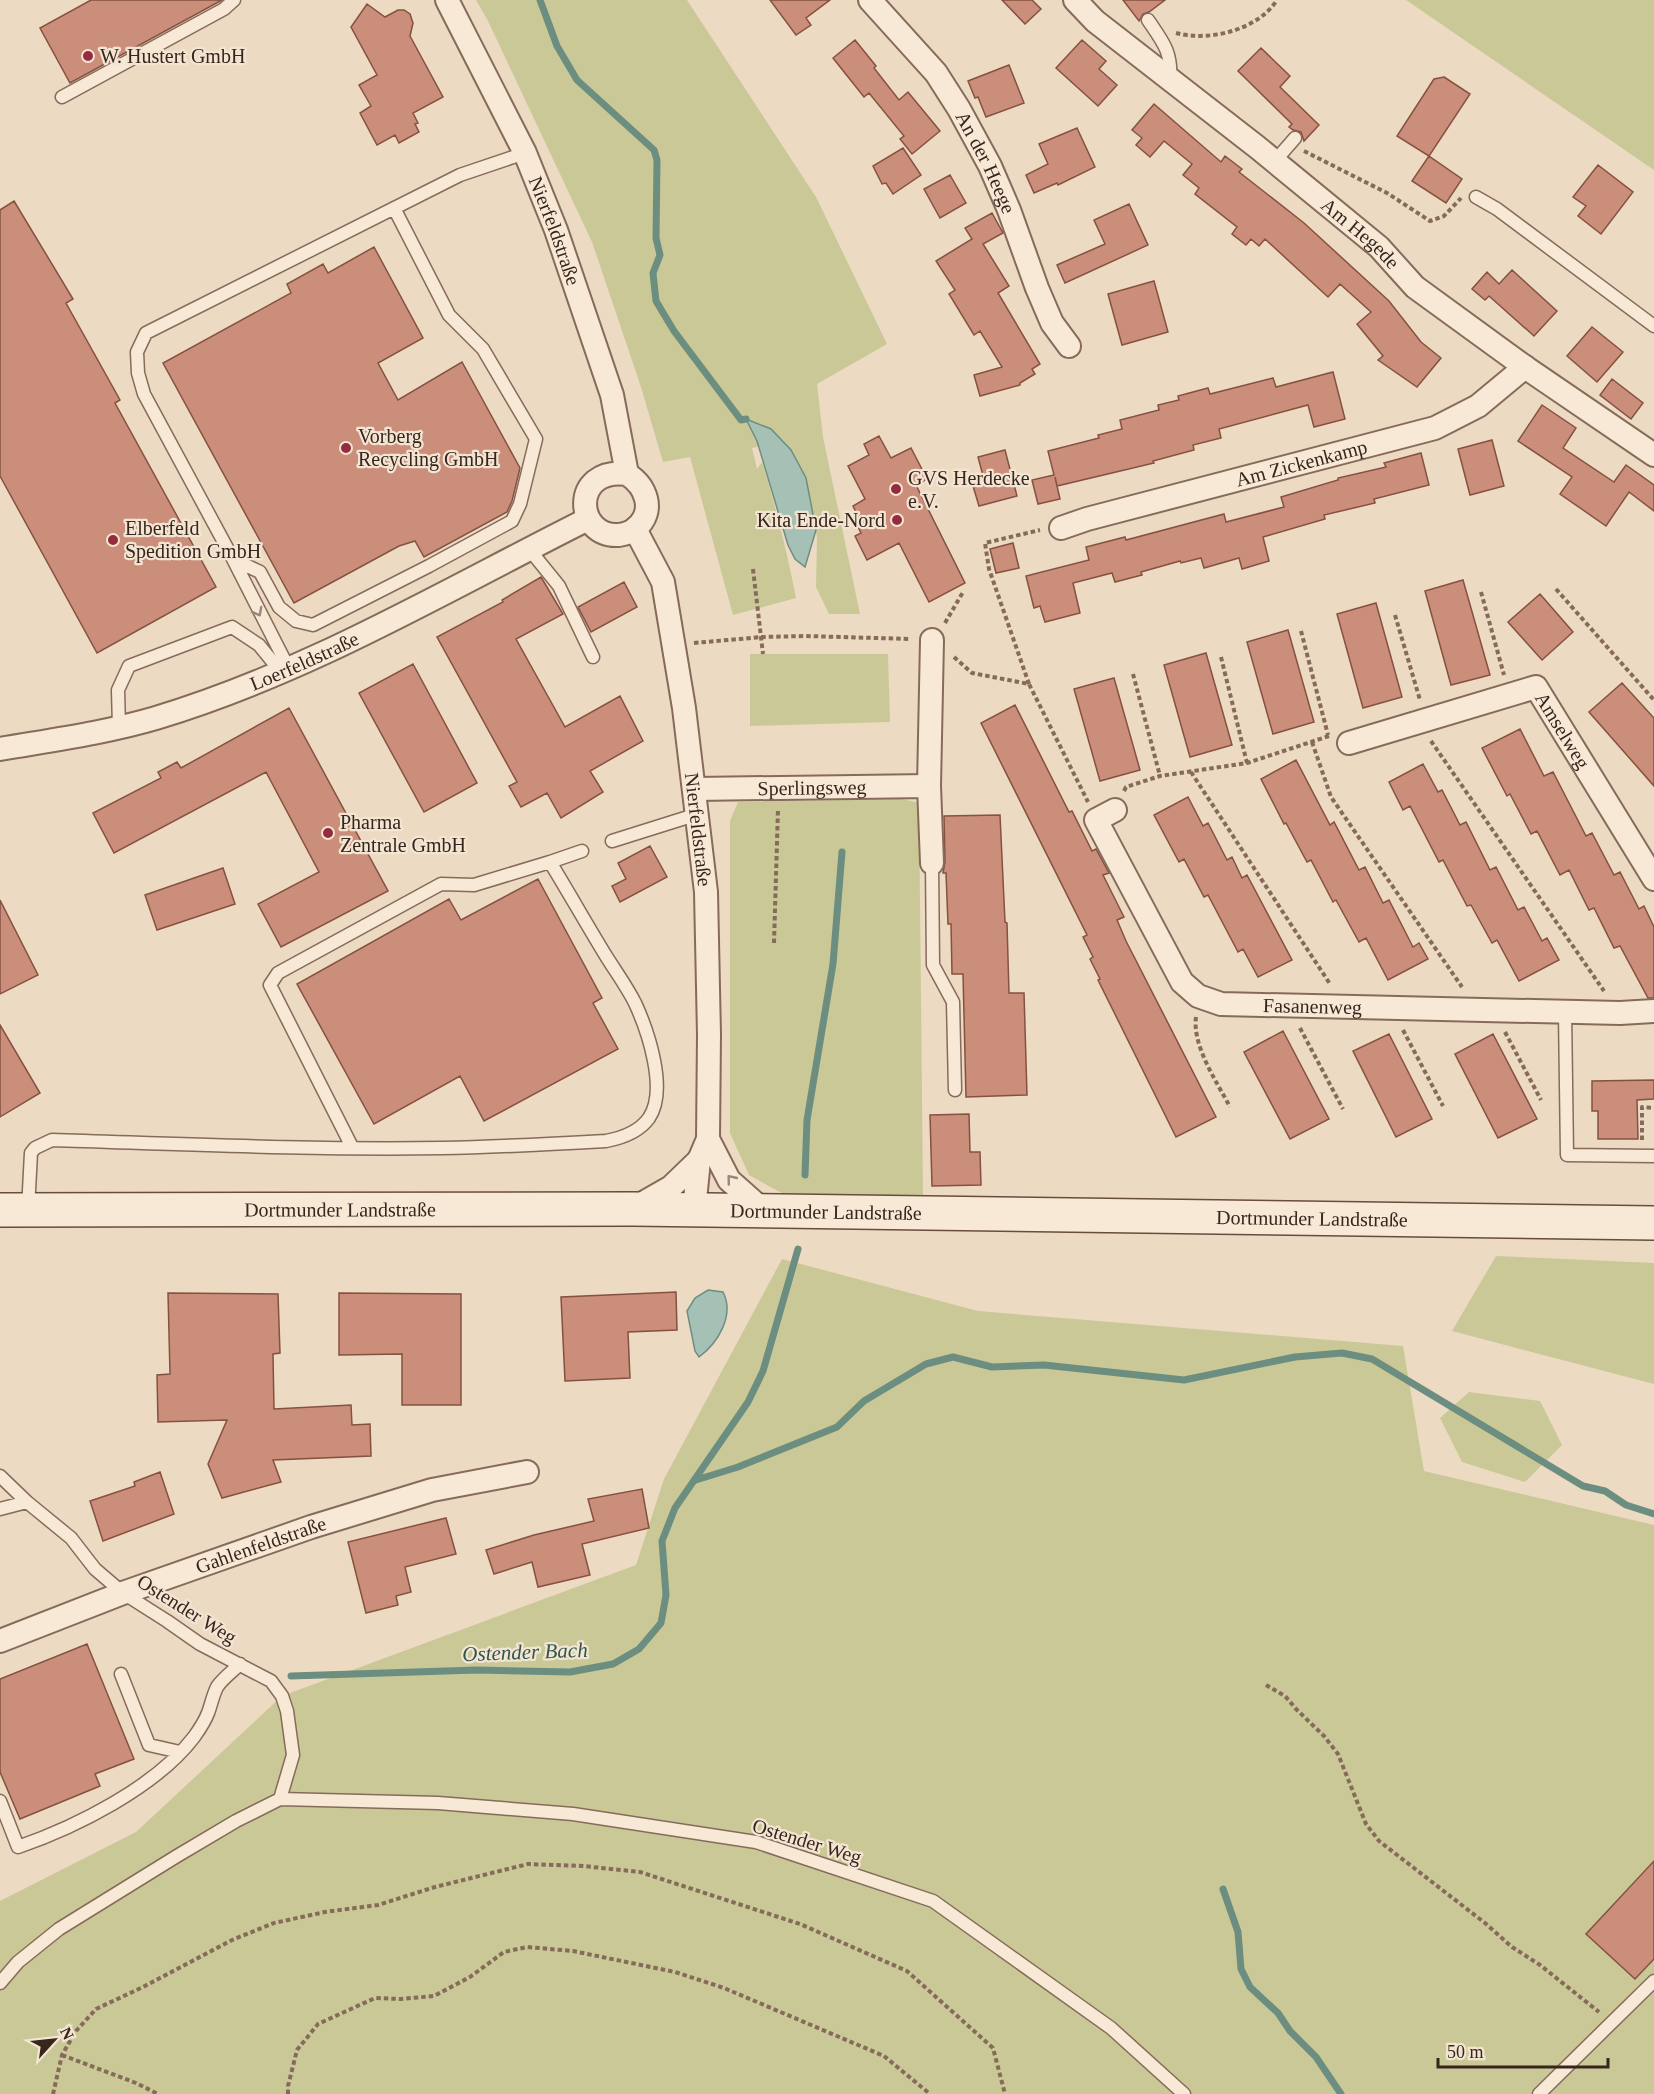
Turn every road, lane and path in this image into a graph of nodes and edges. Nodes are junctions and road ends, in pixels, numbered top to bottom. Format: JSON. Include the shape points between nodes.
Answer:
{"nodes":[{"id":1,"x":234,"y":0,"type":"edge"},
{"id":2,"x":447,"y":0,"type":"edge"},
{"id":3,"x":870,"y":0,"type":"edge"},
{"id":4,"x":1075,"y":0,"type":"edge"},
{"id":5,"x":1276,"y":1,"type":"edge"},
{"id":6,"x":1148,"y":20,"type":"dead end"},
{"id":7,"x":1158,"y":35,"type":"junction"},
{"id":8,"x":1170,"y":79,"type":"junction"},
{"id":9,"x":62,"y":97,"type":"dead end"},
{"id":10,"x":1293,"y":141,"type":"joint"},
{"id":11,"x":525,"y":153,"type":"junction"},
{"id":12,"x":1274,"y":162,"type":"junction"},
{"id":13,"x":1476,"y":198,"type":"joint"},
{"id":14,"x":394,"y":208,"type":"junction"},
{"id":15,"x":1654,"y":326,"type":"edge"},
{"id":16,"x":1069,"y":346,"type":"dead end"},
{"id":17,"x":1525,"y":367,"type":"junction"},
{"id":18,"x":1654,"y":455,"type":"edge"},
{"id":19,"x":627,"y":474,"type":"junction"},
{"id":20,"x":588,"y":519,"type":"junction"},
{"id":21,"x":1061,"y":528,"type":"joint"},
{"id":22,"x":635,"y":530,"type":"junction"},
{"id":23,"x":529,"y":549,"type":"junction"},
{"id":24,"x":232,"y":559,"type":"junction"},
{"id":25,"x":753,"y":569,"type":"dead end"},
{"id":26,"x":1556,"y":589,"type":"dead end"},
{"id":27,"x":963,"y":592,"type":"dead end"},
{"id":28,"x":1481,"y":592,"type":"dead end"},
{"id":29,"x":1395,"y":615,"type":"dead end"},
{"id":30,"x":1301,"y":631,"type":"dead end"},
{"id":31,"x":932,"y":640,"type":"joint"},
{"id":32,"x":763,"y":654,"type":"dead end"},
{"id":33,"x":593,"y":657,"type":"dead end"},
{"id":34,"x":1221,"y":657,"type":"dead end"},
{"id":35,"x":285,"y":671,"type":"junction"},
{"id":36,"x":1133,"y":674,"type":"dead end"},
{"id":37,"x":1029,"y":684,"type":"dead end"},
{"id":38,"x":1510,"y":696,"type":"junction"},
{"id":39,"x":1654,"y":700,"type":"edge"},
{"id":40,"x":1422,"y":722,"type":"junction"},
{"id":41,"x":119,"y":727,"type":"junction"},
{"id":42,"x":1312,"y":742,"type":"junction"},
{"id":43,"x":1349,"y":743,"type":"dead end"},
{"id":44,"x":0,"y":749,"type":"edge"},
{"id":45,"x":1247,"y":763,"type":"junction"},
{"id":46,"x":1191,"y":772,"type":"junction"},
{"id":47,"x":1160,"y":776,"type":"junction"},
{"id":48,"x":929,"y":786,"type":"junction"},
{"id":49,"x":778,"y":787,"type":"junction"},
{"id":50,"x":695,"y":789,"type":"junction"},
{"id":51,"x":1115,"y":810,"type":"joint"},
{"id":52,"x":698,"y":814,"type":"junction"},
{"id":53,"x":612,"y":841,"type":"dead end"},
{"id":54,"x":582,"y":851,"type":"dead end"},
{"id":55,"x":550,"y":862,"type":"junction"},
{"id":56,"x":932,"y":863,"type":"joint"},
{"id":57,"x":1654,"y":879,"type":"edge"},
{"id":58,"x":774,"y":943,"type":"dead end"},
{"id":59,"x":1198,"y":996,"type":"junction"},
{"id":60,"x":1289,"y":1006,"type":"junction"},
{"id":61,"x":1345,"y":1007,"type":"junction"},
{"id":62,"x":1392,"y":1008,"type":"junction"},
{"id":63,"x":1486,"y":1010,"type":"junction"},
{"id":64,"x":1654,"y":1011,"type":"edge"},
{"id":65,"x":1564,"y":1012,"type":"junction"},
{"id":66,"x":1620,"y":1013,"type":"junction"},
{"id":67,"x":955,"y":1090,"type":"dead end"},
{"id":68,"x":1541,"y":1100,"type":"dead end"},
{"id":69,"x":1443,"y":1106,"type":"dead end"},
{"id":70,"x":1230,"y":1107,"type":"dead end"},
{"id":71,"x":1654,"y":1108,"type":"edge"},
{"id":72,"x":1343,"y":1109,"type":"dead end"},
{"id":73,"x":708,"y":1139,"type":"junction"},
{"id":74,"x":352,"y":1148,"type":"junction"},
{"id":75,"x":1648,"y":1156,"type":"edge"},
{"id":76,"x":699,"y":1160,"type":"junction"},
{"id":77,"x":633,"y":1209,"type":"junction"},
{"id":78,"x":14,"y":1210,"type":"edge"},
{"id":79,"x":694,"y":1210,"type":"junction"},
{"id":80,"x":764,"y":1211,"type":"junction"},
{"id":81,"x":1654,"y":1223,"type":"edge"},
{"id":82,"x":527,"y":1472,"type":"dead end"},
{"id":83,"x":0,"y":1476,"type":"edge"},
{"id":84,"x":27,"y":1502,"type":"junction"},
{"id":85,"x":0,"y":1509,"type":"edge"},
{"id":86,"x":123,"y":1593,"type":"junction"},
{"id":87,"x":0,"y":1641,"type":"edge"},
{"id":88,"x":240,"y":1665,"type":"junction"},
{"id":89,"x":121,"y":1674,"type":"dead end"},
{"id":90,"x":1266,"y":1685,"type":"dead end"},
{"id":91,"x":180,"y":1752,"type":"junction"},
{"id":92,"x":280,"y":1799,"type":"junction"},
{"id":93,"x":0,"y":1801,"type":"edge"},
{"id":94,"x":1654,"y":1981,"type":"edge"},
{"id":95,"x":0,"y":1983,"type":"edge"},
{"id":96,"x":1611,"y":2023,"type":"junction"},
{"id":97,"x":62,"y":2055,"type":"junction"},
{"id":98,"x":53,"y":2094,"type":"edge"},
{"id":99,"x":158,"y":2094,"type":"edge"},
{"id":100,"x":288,"y":2094,"type":"edge"},
{"id":101,"x":930,"y":2094,"type":"edge"},
{"id":102,"x":1005,"y":2094,"type":"edge"},
{"id":103,"x":1184,"y":2094,"type":"edge"},
{"id":104,"x":1539,"y":2094,"type":"edge"}],
"edges":[{"from":1,"to":9,"type":"lane"},
{"from":2,"to":11,"type":"street","name":"Nierfeldstraße"},
{"from":3,"to":16,"type":"street","name":"An der Heege","via":[[936,73],[959,109],[990,166],[1052,323]]},
{"from":4,"to":8,"type":"street","name":"Am Hegede","via":[[1095,21]]},
{"from":5,"to":7,"type":"path","via":[[1254,21],[1223,33]]},
{"from":6,"to":7,"type":"lane"},
{"from":7,"to":8,"type":"lane","via":[[1169,52]]},
{"from":8,"to":12,"type":"street","name":"Am Hegede"},
{"from":10,"to":12,"type":"lane"},
{"from":10,"to":13,"type":"path","via":[[1430,221],[1444,216],[1465,195]]},
{"from":11,"to":14,"type":"lane","via":[[460,175]]},
{"from":11,"to":19,"type":"street","name":"Nierfeldstraße","via":[[609,383]]},
{"from":12,"to":17,"type":"street","name":"Am Hegede","via":[[1379,247],[1415,287]]},
{"from":13,"to":15,"type":"lane","via":[[1497,209]]},
{"from":14,"to":24,"type":"lane","via":[[146,333],[137,352],[144,394]]},
{"from":14,"to":24,"type":"lane","via":[[449,315],[483,349],[536,439],[520,504],[512,521],[313,625],[296,621],[279,607],[260,572]]},
{"from":17,"to":18,"type":"street","name":"Am Hegede"},
{"from":17,"to":21,"type":"street","name":"Am Zickenkamp","via":[[1478,406],[1435,428]]},
{"from":19,"to":20,"type":"street","via":[[613,472],[590,486],[585,500]]},
{"from":19,"to":22,"type":"street","name":"Nierfeldstraße","via":[[644,489],[647,505]]},
{"from":20,"to":22,"type":"street","via":[[599,531],[612,535]]},
{"from":20,"to":23,"type":"street","name":"Loerfeldstraße"},
{"from":21,"to":37,"type":"path","via":[[985,543],[989,569]]},
{"from":22,"to":50,"type":"street","name":"Nierfeldstraße","via":[[663,582]]},
{"from":23,"to":33,"type":"lane","via":[[559,586]]},
{"from":23,"to":35,"type":"street","name":"Loerfeldstraße","via":[[375,630]]},
{"from":24,"to":35,"type":"lane","one_way":true},
{"from":25,"to":32,"type":"path"},
{"from":26,"to":39,"type":"path"},
{"from":27,"to":31,"type":"path"},
{"from":28,"to":38,"type":"path"},
{"from":29,"to":40,"type":"path"},
{"from":30,"to":42,"type":"path","via":[[1328,736]]},
{"from":31,"to":48,"type":"street"},
{"from":34,"to":45,"type":"path"},
{"from":35,"to":41,"type":"street","name":"Loerfeldstraße","via":[[211,700]]},
{"from":35,"to":41,"type":"lane","via":[[259,645],[232,627],[129,666],[118,690]]},
{"from":36,"to":47,"type":"path"},
{"from":38,"to":40,"type":"street","name":"Amselweg"},
{"from":38,"to":57,"type":"street","name":"Amselweg","via":[[1536,687]]},
{"from":40,"to":43,"type":"street","name":"Amselweg"},
{"from":40,"to":66,"type":"path"},
{"from":41,"to":44,"type":"street","name":"Loerfeldstraße"},
{"from":42,"to":45,"type":"path"},
{"from":42,"to":63,"type":"path","via":[[1331,797]]},
{"from":45,"to":46,"type":"path"},
{"from":46,"to":47,"type":"path"},
{"from":46,"to":61,"type":"path"},
{"from":47,"to":51,"type":"path","via":[[1126,787]]},
{"from":48,"to":49,"type":"street","name":"Sperlingsweg"},
{"from":48,"to":56,"type":"street"},
{"from":49,"to":50,"type":"street","name":"Sperlingsweg"},
{"from":49,"to":58,"type":"path"},
{"from":50,"to":52,"type":"street","name":"Nierfeldstraße"},
{"from":51,"to":59,"type":"street","via":[[1096,819],[1182,982]]},
{"from":52,"to":53,"type":"lane"},
{"from":52,"to":73,"type":"street","name":"Nierfeldstraße","via":[[706,892]]},
{"from":54,"to":55,"type":"lane"},
{"from":55,"to":74,"type":"lane","via":[[474,885],[441,884],[273,978],[270,985]]},
{"from":55,"to":74,"type":"lane","via":[[635,1004],[657,1073],[656,1101],[649,1118],[634,1132],[606,1141]]},
{"from":56,"to":67,"type":"lane","via":[[933,965],[953,1002]]},
{"from":59,"to":60,"type":"street","name":"Fasanenweg","via":[[1221,1004]]},
{"from":59,"to":70,"type":"path","via":[[1194,1028],[1197,1042]]},
{"from":60,"to":61,"type":"street","name":"Fasanenweg"},
{"from":60,"to":72,"type":"path"},
{"from":61,"to":62,"type":"street","name":"Fasanenweg"},
{"from":62,"to":63,"type":"street","name":"Fasanenweg"},
{"from":62,"to":69,"type":"path"},
{"from":63,"to":65,"type":"street","name":"Fasanenweg"},
{"from":63,"to":68,"type":"path"},
{"from":64,"to":66,"type":"street","name":"Fasanenweg"},
{"from":65,"to":66,"type":"street","name":"Fasanenweg"},
{"from":65,"to":75,"type":"lane","via":[[1567,1155]]},
{"from":71,"to":75,"type":"path","via":[[1642,1107]]},
{"from":73,"to":76,"type":"street","name":"Nierfeldstraße"},
{"from":80,"to":73,"type":"street","name":"Nierfeldstraße","one_way":true,"via":[[729,1180]]},
{"from":74,"to":78,"type":"lane","via":[[52,1140],[31,1153]]},
{"from":76,"to":77,"type":"street","name":"Nierfeldstraße","via":[[671,1187]]},
{"from":76,"to":79,"type":"street","name":"Nierfeldstraße"},
{"from":77,"to":78,"type":"main road","name":"Dortmunder Landstraße"},
{"from":77,"to":79,"type":"main road","name":"Dortmunder Landstraße"},
{"from":79,"to":80,"type":"main road","name":"Dortmunder Landstraße"},
{"from":80,"to":81,"type":"main road","name":"Dortmunder Landstraße"},
{"from":82,"to":86,"type":"street","name":"Gahlenfeldstraße","via":[[432,1490],[311,1527]]},
{"from":83,"to":84,"type":"lane","name":"Ostender Weg"},
{"from":84,"to":85,"type":"lane"},
{"from":84,"to":86,"type":"lane","name":"Ostender Weg","via":[[71,1538],[95,1569]]},
{"from":86,"to":87,"type":"street","name":"Gahlenfeldstraße"},
{"from":86,"to":88,"type":"lane","name":"Ostender Weg","via":[[200,1644]]},
{"from":88,"to":91,"type":"lane","via":[[217,1687],[207,1716]]},
{"from":88,"to":92,"type":"lane","name":"Ostender Weg","via":[[271,1681],[282,1696],[293,1755]]},
{"from":89,"to":91,"type":"lane","via":[[149,1745]]},
{"from":90,"to":96,"type":"path","via":[[1285,1696],[1338,1754],[1366,1824],[1379,1840]]},
{"from":91,"to":93,"type":"lane","via":[[157,1774],[96,1814],[18,1847]]},
{"from":92,"to":95,"type":"lane","name":"Ostender Weg","via":[[236,1821],[59,1929],[18,1962]]},
{"from":92,"to":103,"type":"lane","name":"Ostender Weg","via":[[438,1803],[562,1813],[756,1842],[933,1901],[1111,2028]]},
{"from":94,"to":96,"type":"lane"},
{"from":96,"to":104,"type":"lane"},
{"from":97,"to":98,"type":"path"},
{"from":97,"to":99,"type":"path"},
{"from":97,"to":102,"type":"path","via":[[76,2031],[96,2009],[274,1923],[378,1905],[528,1864],[584,1866],[640,1872],[800,1924],[907,1971],[993,2049]]},
{"from":100,"to":101,"type":"path","via":[[297,2050],[318,2024],[375,1998],[434,1996],[470,1977],[504,1952],[527,1947],[573,1951],[675,1972],[724,1988],[884,2056]]}]}
